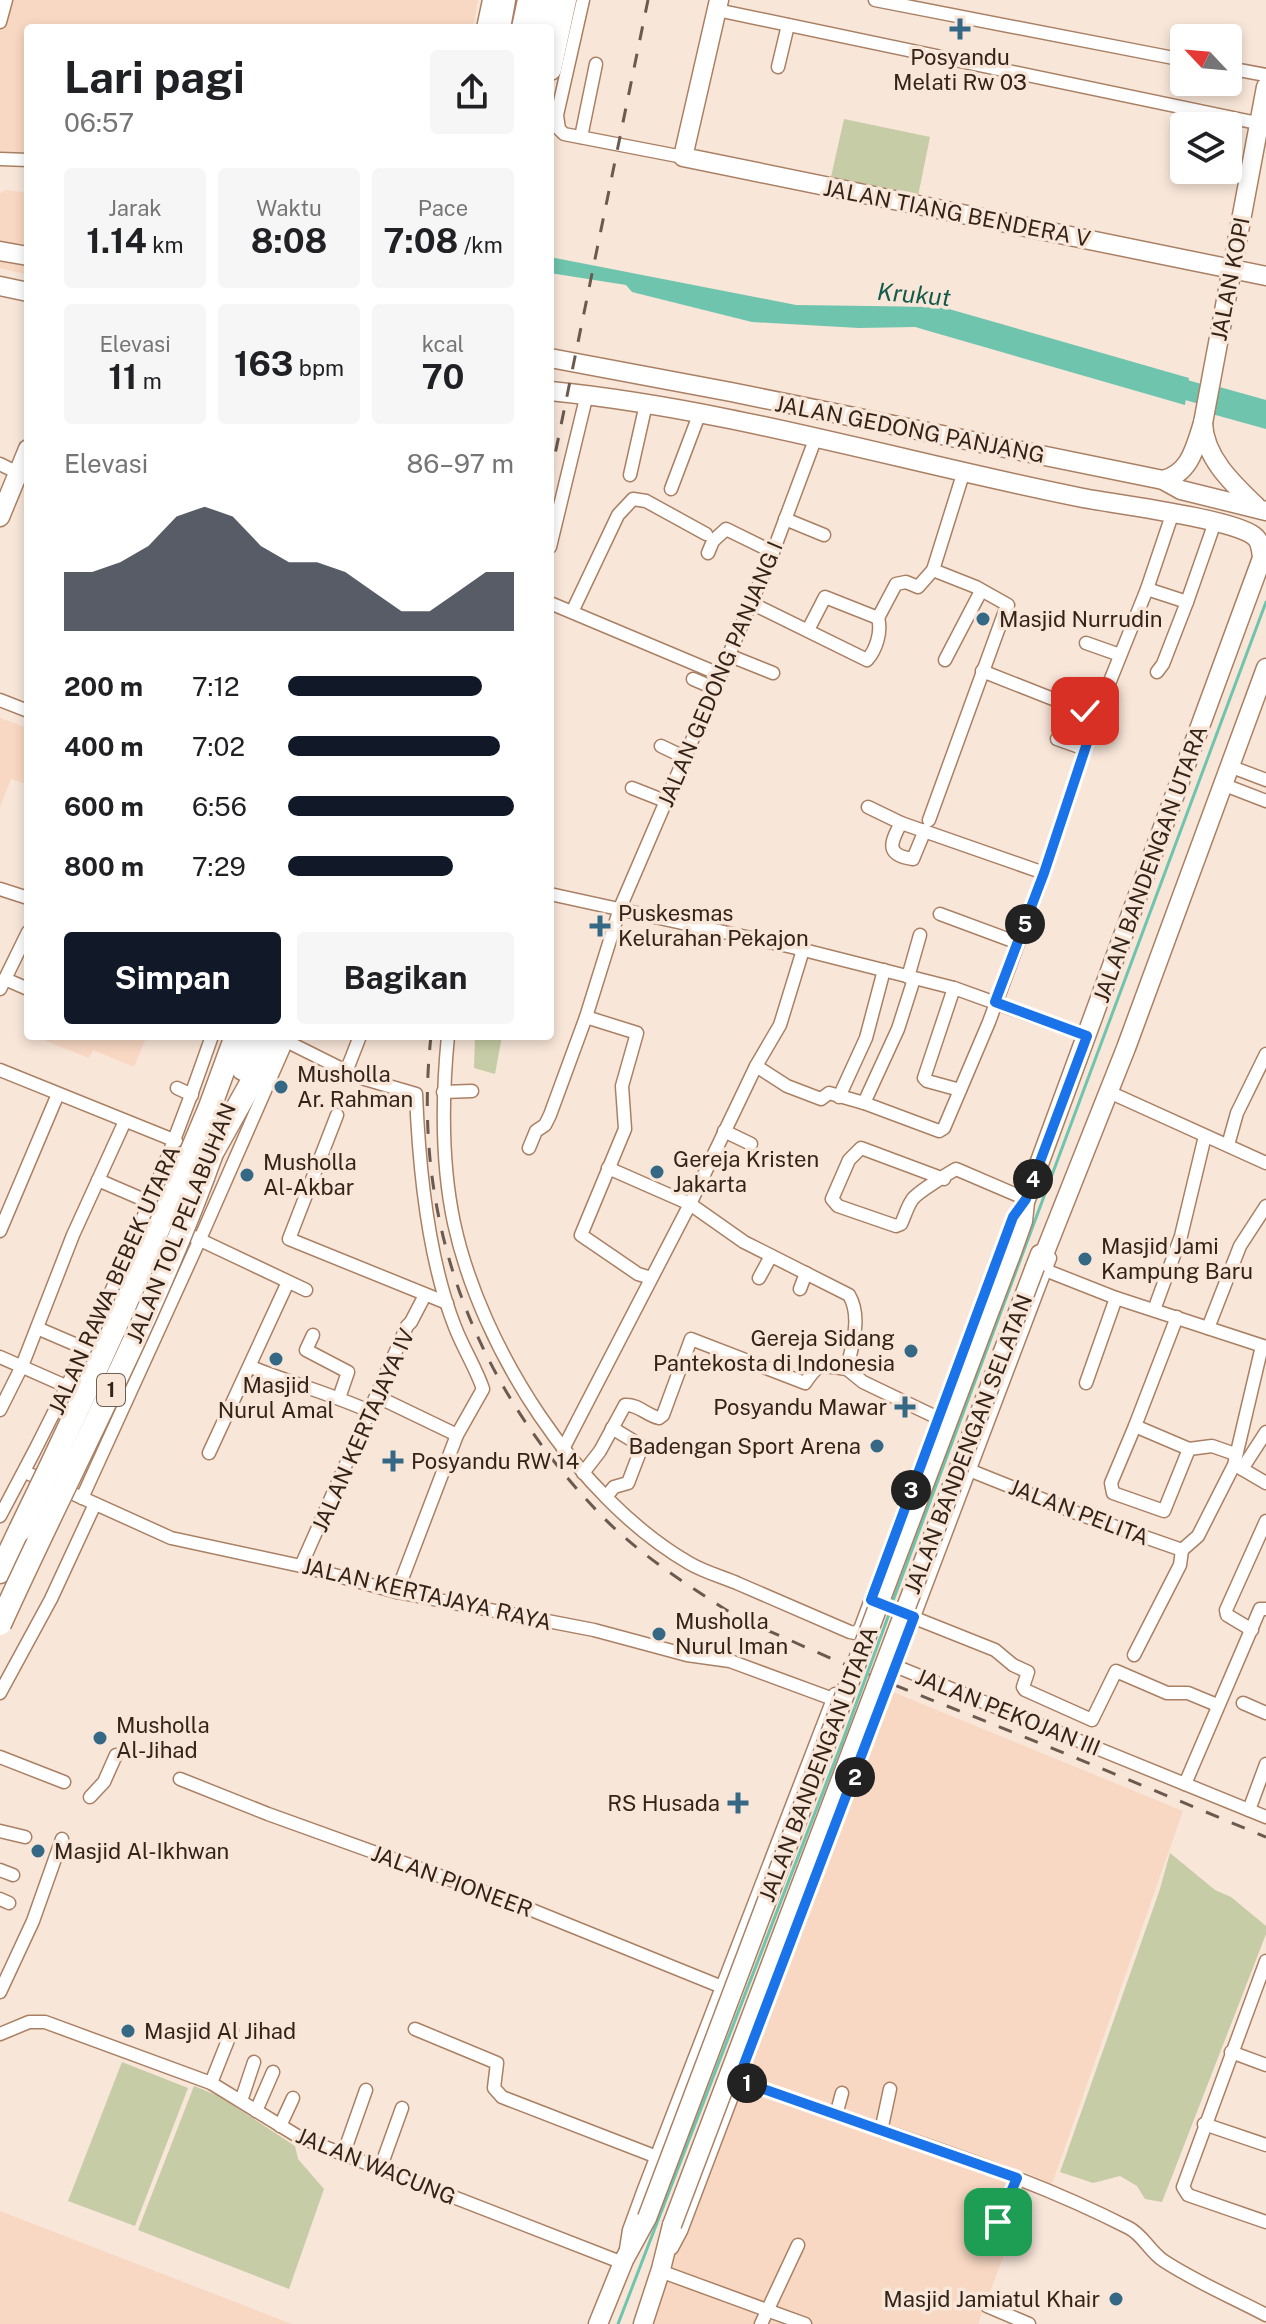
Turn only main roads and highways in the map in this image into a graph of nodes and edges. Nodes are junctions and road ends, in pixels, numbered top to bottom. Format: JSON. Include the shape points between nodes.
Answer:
{"nodes":[{"id":1,"x":504,"y":0,"type":"edge"},
{"id":2,"x":529,"y":0,"type":"edge"},
{"id":3,"x":548,"y":0,"type":"edge"},
{"id":4,"x":565,"y":0,"type":"edge"},
{"id":5,"x":718,"y":5,"type":"edge"},
{"id":6,"x":500,"y":24,"type":"edge"},
{"id":7,"x":524,"y":24,"type":"edge"},
{"id":8,"x":543,"y":24,"type":"edge"},
{"id":9,"x":554,"y":51,"type":"edge"},
{"id":10,"x":1266,"y":87,"type":"edge"},
{"id":11,"x":1263,"y":124,"type":"edge"},
{"id":12,"x":0,"y":251,"type":"edge"},
{"id":13,"x":24,"y":255,"type":"edge"},
{"id":14,"x":1232,"y":269,"type":"junction"},
{"id":15,"x":1266,"y":276,"type":"edge"},
{"id":16,"x":0,"y":286,"type":"edge"},
{"id":17,"x":24,"y":291,"type":"edge"},
{"id":18,"x":554,"y":359,"type":"edge"},
{"id":19,"x":554,"y":391,"type":"edge"},
{"id":20,"x":823,"y":412,"type":"junction"},
{"id":21,"x":1203,"y":419,"type":"junction"},
{"id":22,"x":816,"y":437,"type":"junction"},
{"id":23,"x":20,"y":479,"type":"edge"},
{"id":24,"x":1163,"y":480,"type":"junction"},
{"id":25,"x":1263,"y":510,"type":"edge"},
{"id":26,"x":0,"y":517,"type":"edge"},
{"id":27,"x":1260,"y":543,"type":"joint"},
{"id":28,"x":1266,"y":668,"type":"edge"},
{"id":29,"x":233,"y":1040,"type":"edge"},
{"id":30,"x":233,"y":1040,"type":"edge"},
{"id":31,"x":279,"y":1040,"type":"edge"},
{"id":32,"x":212,"y":1153,"type":"junction"},
{"id":33,"x":0,"y":1572,"type":"edge"},
{"id":34,"x":0,"y":1624,"type":"edge"},
{"id":35,"x":598,"y":2324,"type":"edge"},
{"id":36,"x":643,"y":2324,"type":"edge"}],
"edges":[{"from":1,"to":6,"type":"highway"},
{"from":2,"to":7,"type":"highway"},
{"from":3,"to":8,"type":"highway"},
{"from":4,"to":9,"type":"highway"},
{"from":5,"to":14,"type":"main road","name":"JALAN TIANG BENDERA V","via":[[683,157]]},
{"from":10,"to":11,"type":"main road","name":"JALAN KOPI"},
{"from":11,"to":14,"type":"main road","name":"JALAN KOPI"},
{"from":12,"to":13,"type":"main road"},
{"from":14,"to":15,"type":"main road","name":"JALAN TIANG BENDERA V"},
{"from":14,"to":21,"type":"main road","name":"JALAN KOPI"},
{"from":16,"to":17,"type":"main road"},
{"from":18,"to":20,"type":"main road","name":"JALAN GEDONG PANJANG"},
{"from":19,"to":22,"type":"main road","name":"JALAN GEDONG PANJANG"},
{"from":20,"to":22,"type":"main road"},
{"from":20,"to":24,"type":"main road","name":"JALAN GEDONG PANJANG"},
{"from":21,"to":24,"type":"main road","name":"JALAN KOPI","via":[[1189,461],[1181,473]]},
{"from":21,"to":25,"type":"main road","via":[[1203,434],[1216,461]]},
{"from":22,"to":27,"type":"main road","name":"JALAN GEDONG PANJANG","via":[[1215,522],[1254,535]]},
{"from":23,"to":26,"type":"main road"},
{"from":24,"to":25,"type":"main road","name":"JALAN GEDONG PANJANG","via":[[1181,490]]},
{"from":27,"to":35,"type":"main road","name":"JALAN BANDENGAN UTARA","bridge":true,"via":[[1262,558],[1026,1200],[1012,1252],[647,2218]]},
{"from":28,"to":36,"type":"main road","name":"JALAN BANDENGAN SELATAN","bridge":true,"via":[[1109,1092],[672,2225]]},
{"from":29,"to":32,"type":"highway","name":"JALAN TOL PELABUHAN","number":"1"},
{"from":30,"to":33,"type":"highway","name":"JALAN TOL PELABUHAN","number":"1","bridge":true,"via":[[150,1253]]},
{"from":31,"to":32,"type":"highway"},
{"from":32,"to":34,"type":"highway","name":"JALAN TOL PELABUHAN","number":"1","bridge":true,"via":[[171,1257]]}]}
